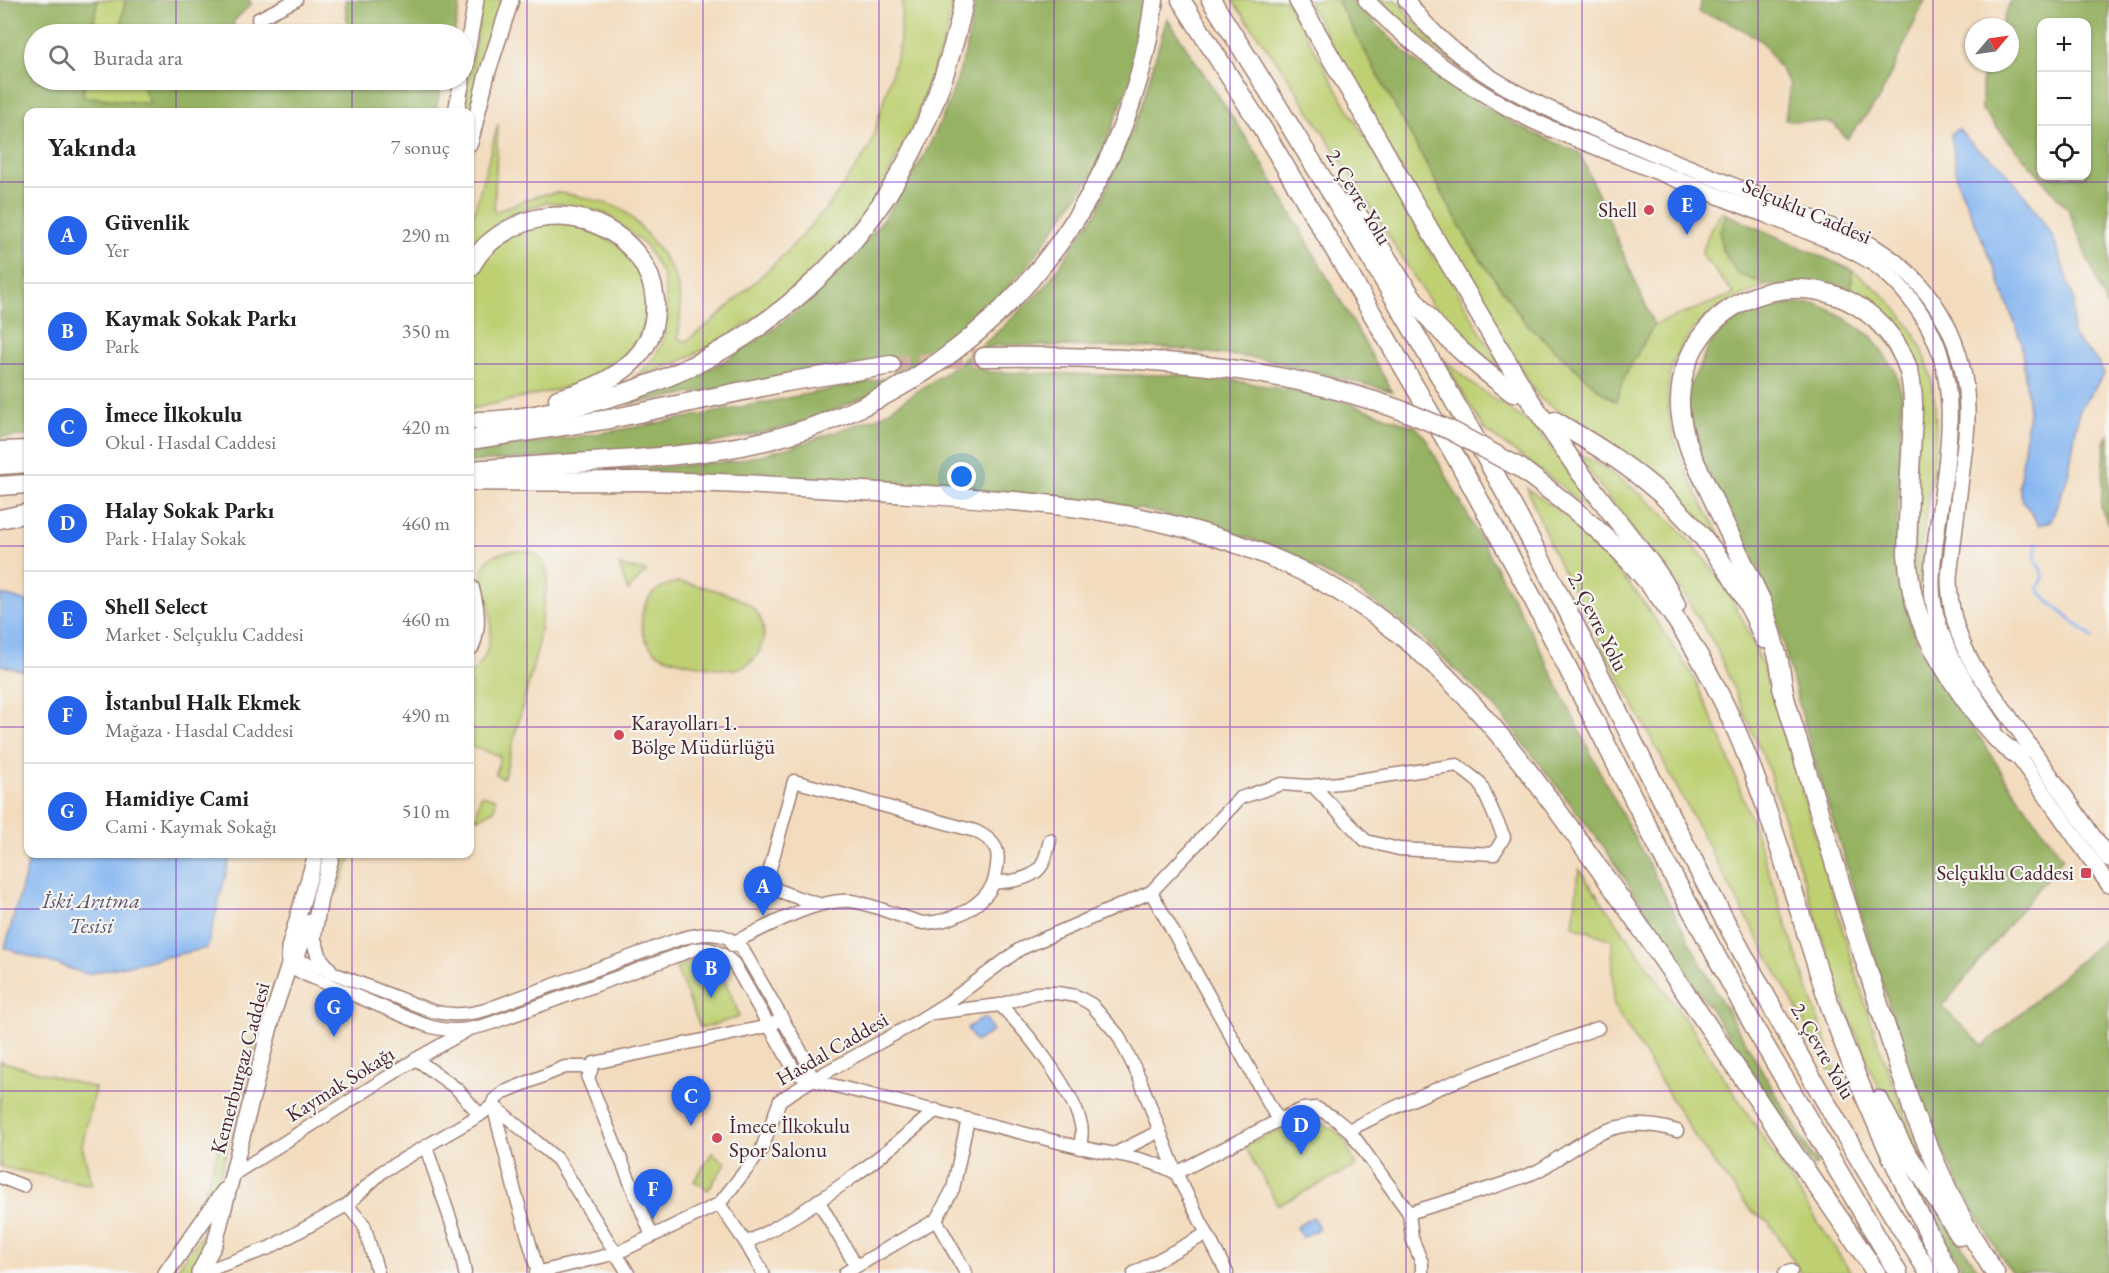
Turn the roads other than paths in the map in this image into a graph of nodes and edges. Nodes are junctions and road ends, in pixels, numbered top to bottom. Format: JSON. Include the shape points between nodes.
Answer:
{"nodes":[{"id":1,"x":296,"y":0,"type":"edge"},
{"id":2,"x":476,"y":0,"type":"edge"},
{"id":3,"x":511,"y":0,"type":"edge"},
{"id":4,"x":964,"y":0,"type":"edge"},
{"id":5,"x":1181,"y":0,"type":"edge"},
{"id":6,"x":1211,"y":0,"type":"edge"},
{"id":7,"x":1298,"y":0,"type":"edge"},
{"id":8,"x":1366,"y":0,"type":"edge"},
{"id":9,"x":1406,"y":0,"type":"edge"},
{"id":10,"x":1154,"y":4,"type":"edge"},
{"id":11,"x":258,"y":19,"type":"dead end"},
{"id":12,"x":472,"y":24,"type":"edge"},
{"id":13,"x":460,"y":90,"type":"edge"},
{"id":14,"x":457,"y":108,"type":"edge"},
{"id":15,"x":474,"y":126,"type":"edge"},
{"id":16,"x":1321,"y":176,"type":"junction"},
{"id":17,"x":474,"y":262,"type":"edge"},
{"id":18,"x":984,"y":357,"type":"tunnel mouth"},
{"id":19,"x":891,"y":365,"type":"tunnel mouth"},
{"id":20,"x":1513,"y":393,"type":"dead end"},
{"id":21,"x":1555,"y":421,"type":"dead end"},
{"id":22,"x":474,"y":422,"type":"edge"},
{"id":23,"x":474,"y":439,"type":"edge"},
{"id":24,"x":24,"y":450,"type":"edge"},
{"id":25,"x":0,"y":451,"type":"edge"},
{"id":26,"x":24,"y":463,"type":"edge"},
{"id":27,"x":0,"y":465,"type":"edge"},
{"id":28,"x":474,"y":470,"type":"edge"},
{"id":29,"x":474,"y":482,"type":"edge"},
{"id":30,"x":24,"y":484,"type":"edge"},
{"id":31,"x":0,"y":486,"type":"edge"},
{"id":32,"x":24,"y":496,"type":"edge"},
{"id":33,"x":0,"y":498,"type":"edge"},
{"id":34,"x":24,"y":514,"type":"edge"},
{"id":35,"x":0,"y":521,"type":"edge"},
{"id":36,"x":24,"y":522,"type":"edge"},
{"id":37,"x":474,"y":606,"type":"edge"},
{"id":38,"x":474,"y":630,"type":"edge"},
{"id":39,"x":1694,"y":648,"type":"junction"},
{"id":40,"x":1785,"y":699,"type":"junction"},
{"id":41,"x":2019,"y":756,"type":"junction"},
{"id":42,"x":1308,"y":786,"type":"junction"},
{"id":43,"x":1050,"y":840,"type":"dead end"},
{"id":44,"x":315,"y":858,"type":"edge"},
{"id":45,"x":331,"y":858,"type":"edge"},
{"id":46,"x":2109,"y":859,"type":"edge"},
{"id":47,"x":994,"y":882,"type":"junction"},
{"id":48,"x":2109,"y":885,"type":"edge"},
{"id":49,"x":1151,"y":892,"type":"junction"},
{"id":50,"x":320,"y":898,"type":"junction"},
{"id":51,"x":818,"y":904,"type":"junction"},
{"id":52,"x":736,"y":941,"type":"junction"},
{"id":53,"x":724,"y":955,"type":"junction"},
{"id":54,"x":289,"y":965,"type":"junction"},
{"id":55,"x":330,"y":971,"type":"junction"},
{"id":56,"x":1000,"y":1005,"type":"junction"},
{"id":57,"x":1831,"y":1008,"type":"junction"},
{"id":58,"x":929,"y":1014,"type":"junction"},
{"id":59,"x":783,"y":1020,"type":"junction"},
{"id":60,"x":769,"y":1026,"type":"junction"},
{"id":61,"x":1598,"y":1028,"type":"dead end"},
{"id":62,"x":469,"y":1029,"type":"junction"},
{"id":63,"x":416,"y":1059,"type":"junction"},
{"id":64,"x":592,"y":1067,"type":"junction"},
{"id":65,"x":812,"y":1080,"type":"junction"},
{"id":66,"x":493,"y":1105,"type":"junction"},
{"id":67,"x":936,"y":1110,"type":"junction"},
{"id":68,"x":480,"y":1115,"type":"junction"},
{"id":69,"x":968,"y":1119,"type":"junction"},
{"id":70,"x":1278,"y":1120,"type":"junction"},
{"id":71,"x":1349,"y":1130,"type":"junction"},
{"id":72,"x":1160,"y":1131,"type":"junction"},
{"id":73,"x":1677,"y":1131,"type":"dead end"},
{"id":74,"x":426,"y":1147,"type":"junction"},
{"id":75,"x":1080,"y":1148,"type":"junction"},
{"id":76,"x":1114,"y":1154,"type":"junction"},
{"id":77,"x":1176,"y":1173,"type":"junction"},
{"id":78,"x":0,"y":1177,"type":"edge"},
{"id":79,"x":232,"y":1177,"type":"junction"},
{"id":80,"x":23,"y":1186,"type":"dead end"},
{"id":81,"x":818,"y":1200,"type":"junction"},
{"id":82,"x":719,"y":1204,"type":"junction"},
{"id":83,"x":347,"y":1205,"type":"junction"},
{"id":84,"x":1409,"y":1213,"type":"junction"},
{"id":85,"x":936,"y":1220,"type":"junction"},
{"id":86,"x":1206,"y":1234,"type":"junction"},
{"id":87,"x":652,"y":1236,"type":"junction"},
{"id":88,"x":746,"y":1244,"type":"junction"},
{"id":89,"x":617,"y":1253,"type":"junction"},
{"id":90,"x":856,"y":1266,"type":"junction"},
{"id":91,"x":962,"y":1272,"type":"edge"},
{"id":92,"x":166,"y":1273,"type":"edge"},
{"id":93,"x":199,"y":1273,"type":"edge"},
{"id":94,"x":378,"y":1273,"type":"edge"},
{"id":95,"x":465,"y":1273,"type":"edge"},
{"id":96,"x":537,"y":1273,"type":"edge"},
{"id":97,"x":628,"y":1273,"type":"edge"},
{"id":98,"x":763,"y":1273,"type":"edge"},
{"id":99,"x":845,"y":1273,"type":"edge"},
{"id":100,"x":1134,"y":1273,"type":"edge"},
{"id":101,"x":1227,"y":1273,"type":"edge"},
{"id":102,"x":1422,"y":1273,"type":"edge"},
{"id":103,"x":1876,"y":1273,"type":"edge"},
{"id":104,"x":1898,"y":1273,"type":"edge"},
{"id":105,"x":1929,"y":1273,"type":"edge"},
{"id":106,"x":1949,"y":1273,"type":"edge"},
{"id":107,"x":1985,"y":1273,"type":"edge"},
{"id":108,"x":1995,"y":1273,"type":"edge"}],
"edges":[{"from":1,"to":11,"type":"street"},
{"from":2,"to":12,"type":"main road"},
{"from":3,"to":15,"type":"main road"},
{"from":4,"to":22,"type":"highway","via":[[934,102],[907,163],[858,234],[791,303],[748,335],[668,377],[611,397],[542,414]]},
{"from":5,"to":104,"type":"highway","via":[[1264,131],[1450,447],[1757,1032]]},
{"from":6,"to":16,"type":"highway","name":"2. Çevre Yolu"},
{"from":7,"to":39,"type":"highway","via":[[1508,363],[1579,471],[1667,587]]},
{"from":8,"to":41,"type":"main road","name":"Selçuklu Caddesi","via":[[1422,51],[1499,103],[1542,125],[1852,252],[1872,262],[1907,294],[1934,337],[1951,398],[1932,579],[1937,618],[1953,663]]},
{"from":9,"to":46,"type":"main road","name":"Selçuklu Caddesi","via":[[1439,39],[1509,89],[1569,118],[1862,240],[1916,279],[1948,327],[1967,391],[1949,595],[1958,635],[1975,668]]},
{"from":10,"to":28,"type":"highway","via":[[1139,77],[1125,121],[1077,218],[1002,311],[923,374],[834,418],[729,449]]},
{"from":13,"to":14,"type":"main road"},
{"from":16,"to":20,"type":"highway","via":[[1355,211],[1438,328],[1465,356]]},
{"from":16,"to":105,"type":"highway","name":"2. Çevre Yolu","via":[[1492,468],[1770,1003]]},
{"from":17,"to":22,"type":"highway","via":[[504,232],[538,217],[572,217],[592,222],[635,251],[650,279],[655,309],[654,323],[642,351],[612,378],[569,397]]},
{"from":18,"to":39,"type":"highway","bridge":true,"via":[[1134,359],[1252,372],[1325,386],[1409,413],[1520,468],[1582,516],[1633,565]]},
{"from":19,"to":23,"type":"highway","via":[[786,382],[610,419]]},
{"from":21,"to":40,"type":"highway","via":[[1643,478],[1689,522],[1747,604],[1774,663]]},
{"from":24,"to":25,"type":"highway"},
{"from":26,"to":27,"type":"highway"},
{"from":29,"to":103,"type":"highway","via":[[794,487],[1099,510],[1224,538],[1257,550],[1338,591],[1382,621],[1434,665],[1489,723],[1559,813],[1676,977]]},
{"from":30,"to":31,"type":"highway"},
{"from":32,"to":33,"type":"highway"},
{"from":34,"to":35,"type":"highway"},
{"from":35,"to":36,"type":"highway"},
{"from":37,"to":38,"type":"highway"},
{"from":39,"to":57,"type":"highway","via":[[1723,699],[1749,759]]},
{"from":40,"to":41,"type":"highway","via":[[1779,660],[1762,602],[1691,453],[1680,400],[1686,366],[1707,328],[1743,301],[1762,292],[1788,289],[1825,292],[1853,303],[1880,323],[1901,354],[1914,406],[1907,554],[1918,613],[1952,679],[1998,741]]},
{"from":40,"to":108,"type":"highway","via":[[1915,1117],[1952,1199]]},
{"from":41,"to":48,"type":"main road","name":"Selçuklu Caddesi"},
{"from":42,"to":42,"type":"street","via":[[1313,786],[1366,841],[1399,849],[1494,854],[1504,837],[1480,783],[1457,765]]},
{"from":42,"to":49,"type":"street","via":[[1282,784],[1240,798]]},
{"from":43,"to":47,"type":"street","via":[[1039,870],[1005,883]]},
{"from":44,"to":54,"type":"main road","via":[[289,948]]},
{"from":45,"to":50,"type":"main road"},
{"from":47,"to":51,"type":"street","via":[[982,899],[953,917],[934,923],[904,918],[857,902]]},
{"from":47,"to":51,"type":"street","via":[[998,863],[991,838],[794,781],[767,880],[777,890]]},
{"from":49,"to":58,"type":"street","name":"Hasdal Caddesi","via":[[1020,949]]},
{"from":49,"to":70,"type":"street"},
{"from":50,"to":54,"type":"main road","via":[[296,958]]},
{"from":50,"to":55,"type":"main road","via":[[313,939]]},
{"from":51,"to":52,"type":"street"},
{"from":52,"to":53,"type":"street"},
{"from":52,"to":55,"type":"street","via":[[718,934],[695,934],[464,1015],[432,1011]]},
{"from":52,"to":59,"type":"street"},
{"from":53,"to":60,"type":"street","via":[[734,964]]},
{"from":53,"to":62,"type":"street","via":[[711,949],[695,949]]},
{"from":54,"to":55,"type":"street","via":[[307,963]]},
{"from":54,"to":62,"type":"street","via":[[425,1025],[453,1031]]},
{"from":54,"to":79,"type":"main road","name":"Kemerburgaz Caddesi"},
{"from":56,"to":58,"type":"street"},
{"from":56,"to":72,"type":"street","via":[[1036,993],[1076,996],[1091,1004],[1118,1035]]},
{"from":56,"to":75,"type":"street","via":[[1019,1024],[1074,1102],[1082,1128]]},
{"from":57,"to":106,"type":"highway","via":[[1888,1152]]},
{"from":57,"to":107,"type":"highway","via":[[1858,1053],[1902,1145]]},
{"from":58,"to":65,"type":"street","name":"Hasdal Caddesi"},
{"from":59,"to":60,"type":"street"},
{"from":59,"to":65,"type":"street","via":[[807,1062]]},
{"from":60,"to":64,"type":"street","via":[[594,1063]]},
{"from":60,"to":65,"type":"street","via":[[796,1073]]},
{"from":61,"to":71,"type":"street","via":[[1501,1063]]},
{"from":62,"to":63,"type":"street","name":"Kaymak Sokağı"},
{"from":63,"to":68,"type":"street","via":[[457,1089]]},
{"from":63,"to":79,"type":"street","name":"Kaymak Sokağı"},
{"from":64,"to":66,"type":"street","via":[[565,1067],[539,1076],[504,1092]]},
{"from":64,"to":87,"type":"street","via":[[588,1078]]},
{"from":65,"to":67,"type":"street"},
{"from":65,"to":82,"type":"street","name":"Hasdal Caddesi","via":[[780,1100],[761,1151]]},
{"from":66,"to":68,"type":"street"},
{"from":66,"to":89,"type":"street","via":[[558,1160]]},
{"from":66,"to":96,"type":"street"},
{"from":67,"to":69,"type":"street"},
{"from":67,"to":81,"type":"street","via":[[846,1183]]},
{"from":68,"to":74,"type":"street"},
{"from":69,"to":75,"type":"street"},
{"from":69,"to":85,"type":"street","via":[[953,1189]]},
{"from":70,"to":71,"type":"street","via":[[1316,1108]]},
{"from":70,"to":77,"type":"street"},
{"from":71,"to":84,"type":"street"},
{"from":72,"to":76,"type":"street"},
{"from":72,"to":77,"type":"street"},
{"from":73,"to":84,"type":"street","via":[[1634,1123],[1609,1130],[1535,1172]]},
{"from":74,"to":83,"type":"street","via":[[383,1171]]},
{"from":74,"to":95,"type":"street"},
{"from":75,"to":76,"type":"street"},
{"from":76,"to":77,"type":"street","via":[[1154,1163]]},
{"from":77,"to":86,"type":"street"},
{"from":78,"to":80,"type":"street"},
{"from":79,"to":92,"type":"main road","name":"Kemerburgaz Caddesi"},
{"from":79,"to":93,"type":"main road","name":"Kemerburgaz Caddesi","via":[[215,1243]]},
{"from":81,"to":88,"type":"street","via":[[782,1226]]},
{"from":81,"to":90,"type":"street"},
{"from":82,"to":87,"type":"street","name":"Hasdal Caddesi"},
{"from":82,"to":88,"type":"street"},
{"from":83,"to":93,"type":"street","via":[[269,1248]]},
{"from":83,"to":94,"type":"street","via":[[364,1225]]},
{"from":84,"to":102,"type":"street"},
{"from":85,"to":90,"type":"street"},
{"from":85,"to":91,"type":"street"},
{"from":86,"to":100,"type":"street"},
{"from":86,"to":101,"type":"street"},
{"from":87,"to":89,"type":"street","name":"Hasdal Caddesi"},
{"from":88,"to":98,"type":"street"},
{"from":89,"to":96,"type":"street","name":"Hasdal Caddesi"},
{"from":89,"to":97,"type":"street"},
{"from":90,"to":99,"type":"street"}]}
